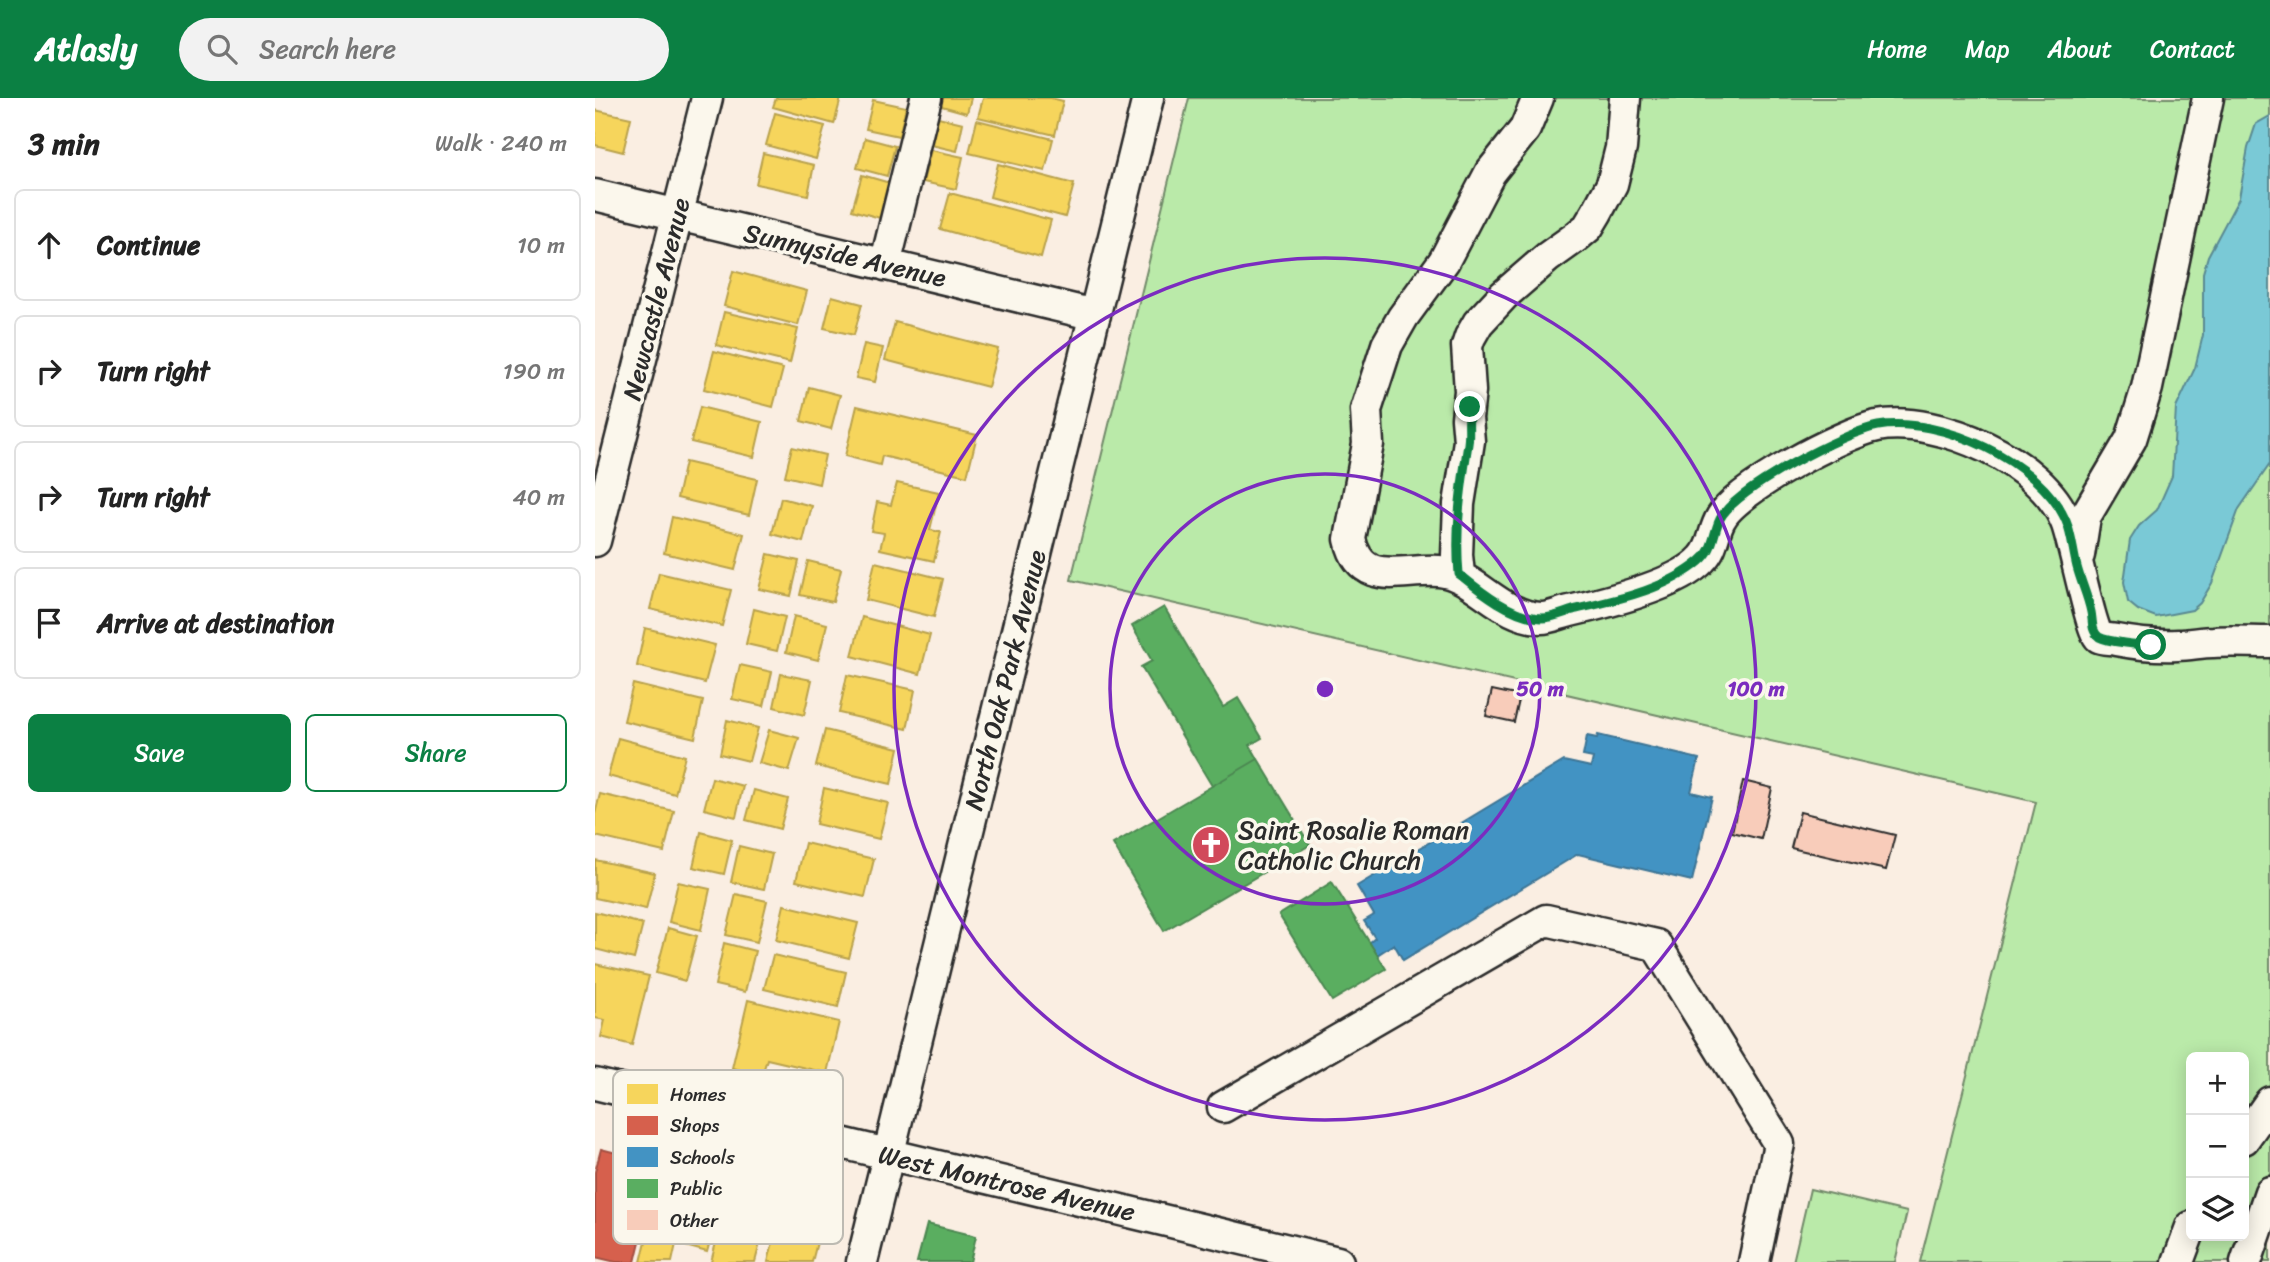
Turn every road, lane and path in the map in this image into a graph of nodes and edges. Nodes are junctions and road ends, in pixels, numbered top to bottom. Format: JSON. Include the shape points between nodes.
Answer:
{"nodes":[{"id":1,"x":707,"y":98,"type":"edge"},
{"id":2,"x":926,"y":98,"type":"edge"},
{"id":3,"x":1148,"y":98,"type":"edge"},
{"id":4,"x":1538,"y":98,"type":"edge"},
{"id":5,"x":1625,"y":98,"type":"edge"},
{"id":6,"x":2209,"y":98,"type":"edge"},
{"id":7,"x":595,"y":195,"type":"edge"},
{"id":8,"x":677,"y":215,"type":"junction"},
{"id":9,"x":885,"y":265,"type":"junction"},
{"id":10,"x":1095,"y":315,"type":"junction"},
{"id":11,"x":595,"y":541,"type":"edge"},
{"id":12,"x":2077,"y":568,"type":"junction"},
{"id":13,"x":1459,"y":574,"type":"junction"},
{"id":14,"x":2270,"y":642,"type":"edge"},
{"id":15,"x":595,"y":1084,"type":"edge"},
{"id":16,"x":613,"y":1088,"type":"edge"},
{"id":17,"x":2270,"y":1102,"type":"edge"},
{"id":18,"x":1223,"y":1107,"type":"dead end"},
{"id":19,"x":2249,"y":1132,"type":"edge"},
{"id":20,"x":843,"y":1143,"type":"edge"},
{"id":21,"x":888,"y":1154,"type":"junction"},
{"id":22,"x":2270,"y":1192,"type":"edge"},
{"id":23,"x":2186,"y":1241,"type":"edge"},
{"id":24,"x":1306,"y":1258,"type":"edge"},
{"id":25,"x":862,"y":1262,"type":"edge"},
{"id":26,"x":1338,"y":1262,"type":"edge"},
{"id":27,"x":1754,"y":1262,"type":"edge"},
{"id":28,"x":2179,"y":1262,"type":"edge"},
{"id":29,"x":2246,"y":1262,"type":"edge"}],
"edges":[{"from":1,"to":8,"type":"street","name":"Newcastle Avenue"},
{"from":2,"to":9,"type":"street"},
{"from":3,"to":10,"type":"street","name":"North Oak Park Avenue"},
{"from":4,"to":13,"type":"street","via":[[1525,129],[1490,173],[1444,261],[1387,345],[1366,411],[1368,444],[1350,539],[1353,554],[1361,564],[1384,573]]},
{"from":5,"to":13,"type":"street","via":[[1621,148],[1612,184],[1588,227],[1504,295],[1470,337],[1469,441],[1459,504]]},
{"from":6,"to":12,"type":"street","via":[[2147,388],[2131,439],[2085,517]]},
{"from":7,"to":8,"type":"street","name":"Sunnyside Avenue"},
{"from":8,"to":9,"type":"street","name":"Sunnyside Avenue"},
{"from":8,"to":11,"type":"street","name":"Newcastle Avenue"},
{"from":9,"to":10,"type":"street","name":"Sunnyside Avenue"},
{"from":10,"to":21,"type":"street","name":"North Oak Park Avenue"},
{"from":12,"to":13,"type":"street","via":[[2066,522],[2053,499],[2031,476],[1983,445],[1935,429],[1898,425],[1876,426],[1786,466],[1735,501],[1720,519],[1714,542],[1702,560],[1668,581],[1610,601],[1542,618],[1490,598]]},
{"from":12,"to":14,"type":"street","via":[[2093,630],[2099,637],[2151,645]]},
{"from":15,"to":16,"type":"street","name":"West Montrose Avenue"},
{"from":17,"to":19,"type":"street"},
{"from":18,"to":27,"type":"street","via":[[1546,920],[1656,945],[1779,1144]]},
{"from":20,"to":21,"type":"street","name":"West Montrose Avenue"},
{"from":21,"to":24,"type":"street","name":"West Montrose Avenue"},
{"from":21,"to":25,"type":"street","name":"North Oak Park Avenue"},
{"from":22,"to":29,"type":"street"},
{"from":23,"to":28,"type":"street"},
{"from":24,"to":26,"type":"street","name":"West Montrose Avenue"}]}
